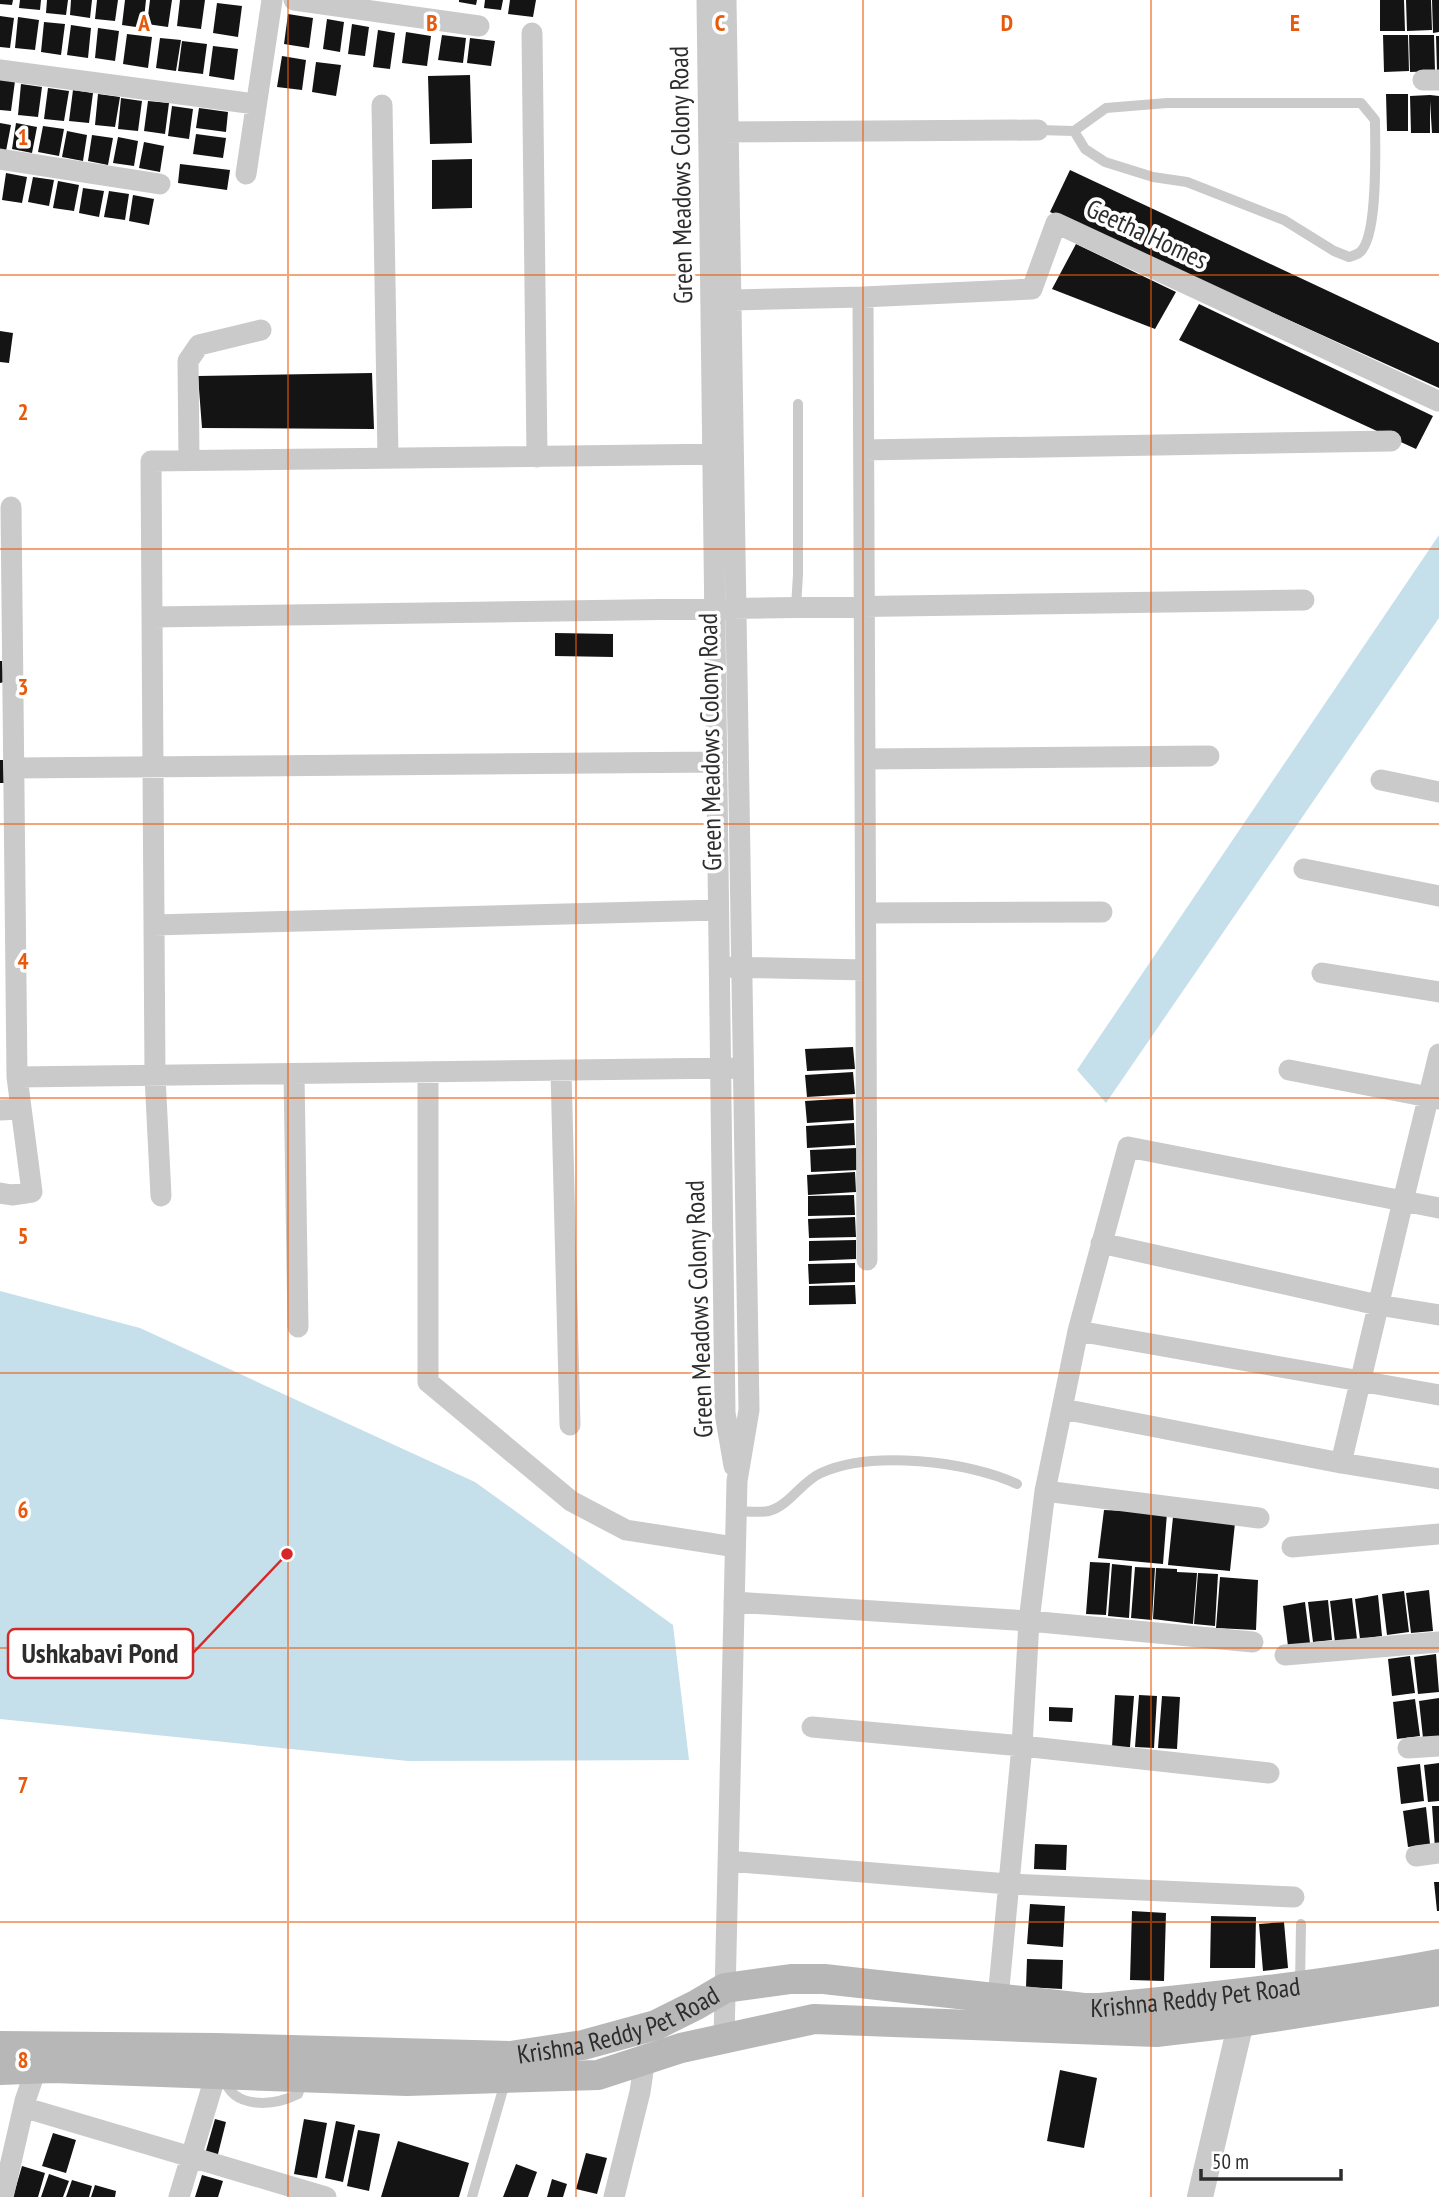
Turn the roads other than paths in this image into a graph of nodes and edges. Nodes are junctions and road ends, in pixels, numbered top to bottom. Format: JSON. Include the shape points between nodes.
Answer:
{"nodes":[{"id":1,"x":272,"y":0,"type":"edge"},
{"id":2,"x":294,"y":0,"type":"edge"},
{"id":3,"x":707,"y":0,"type":"edge"},
{"id":4,"x":726,"y":0,"type":"edge"},
{"id":5,"x":480,"y":26,"type":"dead end"},
{"id":6,"x":532,"y":33,"type":"dead end"},
{"id":7,"x":0,"y":70,"type":"edge"},
{"id":8,"x":255,"y":104,"type":"junction"},
{"id":9,"x":382,"y":105,"type":"dead end"},
{"id":10,"x":1038,"y":130,"type":"joint"},
{"id":11,"x":1074,"y":131,"type":"junction"},
{"id":12,"x":718,"y":132,"type":"junction"},
{"id":13,"x":0,"y":159,"type":"edge"},
{"id":14,"x":246,"y":174,"type":"dead end"},
{"id":15,"x":160,"y":184,"type":"dead end"},
{"id":16,"x":863,"y":297,"type":"junction"},
{"id":17,"x":731,"y":300,"type":"junction"},
{"id":18,"x":261,"y":330,"type":"dead end"},
{"id":19,"x":1438,"y":401,"type":"edge"},
{"id":20,"x":798,"y":404,"type":"dead end"},
{"id":21,"x":1391,"y":441,"type":"dead end"},
{"id":22,"x":864,"y":450,"type":"junction"},
{"id":23,"x":723,"y":454,"type":"junction"},
{"id":24,"x":537,"y":457,"type":"junction"},
{"id":25,"x":388,"y":458,"type":"junction"},
{"id":26,"x":189,"y":461,"type":"junction"},
{"id":27,"x":11,"y":507,"type":"dead end"},
{"id":28,"x":6,"y":537,"type":"edge"},
{"id":29,"x":1304,"y":600,"type":"dead end"},
{"id":30,"x":796,"y":607,"type":"junction"},
{"id":31,"x":864,"y":607,"type":"junction"},
{"id":32,"x":725,"y":609,"type":"junction"},
{"id":33,"x":152,"y":617,"type":"junction"},
{"id":34,"x":6,"y":636,"type":"edge"},
{"id":35,"x":1209,"y":755,"type":"dead end"},
{"id":36,"x":865,"y":759,"type":"junction"},
{"id":37,"x":717,"y":762,"type":"junction"},
{"id":38,"x":153,"y":767,"type":"junction"},
{"id":39,"x":14,"y":768,"type":"junction"},
{"id":40,"x":1381,"y":780,"type":"dead end"},
{"id":41,"x":1439,"y":793,"type":"edge"},
{"id":42,"x":7,"y":855,"type":"edge"},
{"id":43,"x":1304,"y":869,"type":"dead end"},
{"id":44,"x":1439,"y":896,"type":"edge"},
{"id":45,"x":718,"y":911,"type":"junction"},
{"id":46,"x":1102,"y":912,"type":"dead end"},
{"id":47,"x":866,"y":913,"type":"junction"},
{"id":48,"x":154,"y":925,"type":"junction"},
{"id":49,"x":719,"y":967,"type":"junction"},
{"id":50,"x":742,"y":967,"type":"junction"},
{"id":51,"x":866,"y":970,"type":"junction"},
{"id":52,"x":1322,"y":973,"type":"dead end"},
{"id":53,"x":8,"y":986,"type":"edge"},
{"id":54,"x":1439,"y":992,"type":"edge"},
{"id":55,"x":1439,"y":1054,"type":"edge"},
{"id":56,"x":744,"y":1068,"type":"junction"},
{"id":57,"x":720,"y":1069,"type":"junction"},
{"id":58,"x":1289,"y":1070,"type":"dead end"},
{"id":59,"x":561,"y":1071,"type":"junction"},
{"id":60,"x":428,"y":1072,"type":"junction"},
{"id":61,"x":294,"y":1074,"type":"junction"},
{"id":62,"x":155,"y":1076,"type":"junction"},
{"id":63,"x":17,"y":1077,"type":"junction"},
{"id":64,"x":1434,"y":1098,"type":"edge"},
{"id":65,"x":11,"y":1110,"type":"edge"},
{"id":66,"x":0,"y":1193,"type":"edge"},
{"id":67,"x":161,"y":1196,"type":"dead end"},
{"id":68,"x":1403,"y":1201,"type":"junction"},
{"id":69,"x":1439,"y":1208,"type":"edge"},
{"id":70,"x":1101,"y":1243,"type":"junction"},
{"id":71,"x":867,"y":1260,"type":"dead end"},
{"id":72,"x":1378,"y":1305,"type":"junction"},
{"id":73,"x":1439,"y":1315,"type":"edge"},
{"id":74,"x":298,"y":1327,"type":"dead end"},
{"id":75,"x":1078,"y":1331,"type":"junction"},
{"id":76,"x":1360,"y":1381,"type":"junction"},
{"id":77,"x":1439,"y":1395,"type":"edge"},
{"id":78,"x":1063,"y":1409,"type":"junction"},
{"id":79,"x":569,"y":1425,"type":"dead end"},
{"id":80,"x":1341,"y":1463,"type":"junction"},
{"id":81,"x":1439,"y":1479,"type":"edge"},
{"id":82,"x":737,"y":1482,"type":"junction"},
{"id":83,"x":1017,"y":1484,"type":"dead end"},
{"id":84,"x":1045,"y":1491,"type":"junction"},
{"id":85,"x":736,"y":1511,"type":"junction"},
{"id":86,"x":1259,"y":1518,"type":"dead end"},
{"id":87,"x":1439,"y":1534,"type":"edge"},
{"id":88,"x":735,"y":1547,"type":"junction"},
{"id":89,"x":1292,"y":1547,"type":"dead end"},
{"id":90,"x":734,"y":1602,"type":"junction"},
{"id":91,"x":1029,"y":1621,"type":"junction"},
{"id":92,"x":1253,"y":1642,"type":"dead end"},
{"id":93,"x":1439,"y":1643,"type":"edge"},
{"id":94,"x":1285,"y":1655,"type":"dead end"},
{"id":95,"x":812,"y":1727,"type":"dead end"},
{"id":96,"x":1022,"y":1746,"type":"junction"},
{"id":97,"x":1439,"y":1746,"type":"edge"},
{"id":98,"x":1408,"y":1748,"type":"dead end"},
{"id":99,"x":1269,"y":1773,"type":"dead end"},
{"id":100,"x":1439,"y":1853,"type":"edge"},
{"id":101,"x":1416,"y":1856,"type":"dead end"},
{"id":102,"x":728,"y":1861,"type":"junction"},
{"id":103,"x":1008,"y":1884,"type":"junction"},
{"id":104,"x":1294,"y":1897,"type":"dead end"},
{"id":105,"x":1301,"y":1924,"type":"dead end"},
{"id":106,"x":1439,"y":1964,"type":"edge"},
{"id":107,"x":824,"y":1979,"type":"junction"},
{"id":108,"x":1300,"y":1986,"type":"junction"},
{"id":109,"x":725,"y":1987,"type":"junction"},
{"id":110,"x":1439,"y":1991,"type":"edge"},
{"id":111,"x":998,"y":1998,"type":"junction"},
{"id":112,"x":824,"y":2020,"type":"junction"},
{"id":113,"x":1241,"y":2022,"type":"junction"},
{"id":114,"x":724,"y":2038,"type":"junction"},
{"id":115,"x":0,"y":2046,"type":"edge"},
{"id":116,"x":645,"y":2058,"type":"junction"},
{"id":117,"x":36,"y":2069,"type":"junction"},
{"id":118,"x":0,"y":2070,"type":"edge"},
{"id":119,"x":220,"y":2074,"type":"junction"},
{"id":120,"x":507,"y":2077,"type":"junction"},
{"id":121,"x":36,"y":2111,"type":"dead end"},
{"id":122,"x":190,"y":2157,"type":"junction"},
{"id":123,"x":3,"y":2197,"type":"edge"},
{"id":124,"x":180,"y":2197,"type":"edge"},
{"id":125,"x":326,"y":2197,"type":"edge"},
{"id":126,"x":472,"y":2197,"type":"edge"},
{"id":127,"x":614,"y":2197,"type":"edge"},
{"id":128,"x":1200,"y":2197,"type":"edge"}],
"edges":[{"from":1,"to":8,"type":"street"},
{"from":2,"to":5,"type":"street"},
{"from":3,"to":12,"type":"street","name":"Green Meadows Colony Road"},
{"from":4,"to":12,"type":"street","name":"Green Meadows Colony Road"},
{"from":6,"to":24,"type":"street"},
{"from":7,"to":8,"type":"street"},
{"from":8,"to":14,"type":"street"},
{"from":9,"to":25,"type":"street"},
{"from":10,"to":11,"type":"lane"},
{"from":10,"to":12,"type":"street"},
{"from":11,"to":11,"type":"lane","via":[[1106,108],[1167,103],[1361,103],[1375,120],[1375,193],[1364,247],[1349,257],[1284,220],[1187,182],[1105,162],[1084,149]]},
{"from":12,"to":17,"type":"street","name":"Green Meadows Colony Road"},
{"from":12,"to":23,"type":"street","name":"Green Meadows Colony Road"},
{"from":13,"to":15,"type":"street"},
{"from":16,"to":17,"type":"street","name":"Geetha Homes"},
{"from":16,"to":19,"type":"street","name":"Geetha Homes","via":[[1032,289],[1056,222]]},
{"from":16,"to":22,"type":"street"},
{"from":17,"to":23,"type":"street","name":"Green Meadows Colony Road"},
{"from":18,"to":26,"type":"street","via":[[199,345],[188,361]]},
{"from":20,"to":30,"type":"lane"},
{"from":21,"to":22,"type":"street"},
{"from":22,"to":31,"type":"street"},
{"from":23,"to":24,"type":"street"},
{"from":23,"to":32,"type":"street","name":"Green Meadows Colony Road"},
{"from":24,"to":25,"type":"street"},
{"from":25,"to":26,"type":"street"},
{"from":26,"to":33,"type":"street","via":[[151,461]]},
{"from":27,"to":28,"type":"street"},
{"from":28,"to":34,"type":"street"},
{"from":29,"to":31,"type":"street"},
{"from":30,"to":31,"type":"street"},
{"from":30,"to":32,"type":"street"},
{"from":31,"to":36,"type":"street"},
{"from":32,"to":33,"type":"street"},
{"from":32,"to":37,"type":"street","name":"Green Meadows Colony Road"},
{"from":32,"to":50,"type":"street","name":"Green Meadows Colony Road"},
{"from":33,"to":38,"type":"street"},
{"from":34,"to":39,"type":"street"},
{"from":35,"to":36,"type":"street"},
{"from":36,"to":47,"type":"street"},
{"from":37,"to":38,"type":"street"},
{"from":37,"to":45,"type":"street","name":"Green Meadows Colony Road"},
{"from":38,"to":39,"type":"street"},
{"from":38,"to":48,"type":"street"},
{"from":39,"to":42,"type":"street"},
{"from":40,"to":41,"type":"street"},
{"from":42,"to":53,"type":"street"},
{"from":43,"to":44,"type":"street"},
{"from":45,"to":48,"type":"street"},
{"from":45,"to":49,"type":"street","name":"Green Meadows Colony Road"},
{"from":46,"to":47,"type":"street"},
{"from":47,"to":51,"type":"street"},
{"from":48,"to":62,"type":"street"},
{"from":49,"to":50,"type":"street"},
{"from":49,"to":57,"type":"street","name":"Green Meadows Colony Road"},
{"from":50,"to":51,"type":"street"},
{"from":50,"to":56,"type":"street","name":"Green Meadows Colony Road"},
{"from":51,"to":71,"type":"street"},
{"from":52,"to":54,"type":"street"},
{"from":53,"to":63,"type":"street"},
{"from":55,"to":64,"type":"street"},
{"from":56,"to":57,"type":"street"},
{"from":56,"to":82,"type":"street","name":"Green Meadows Colony Road","via":[[749,1410]]},
{"from":57,"to":59,"type":"street"},
{"from":57,"to":82,"type":"street","name":"Green Meadows Colony Road","via":[[725,1413]]},
{"from":58,"to":64,"type":"street"},
{"from":59,"to":60,"type":"street"},
{"from":59,"to":79,"type":"street"},
{"from":60,"to":61,"type":"street"},
{"from":60,"to":88,"type":"street","via":[[428,1382],[571,1501],[626,1530]]},
{"from":61,"to":62,"type":"street"},
{"from":61,"to":74,"type":"street"},
{"from":62,"to":63,"type":"street"},
{"from":62,"to":67,"type":"street"},
{"from":63,"to":65,"type":"street"},
{"from":64,"to":68,"type":"street"},
{"from":65,"to":66,"type":"street","via":[[32,1192]]},
{"from":68,"to":69,"type":"street"},
{"from":68,"to":70,"type":"street","via":[[1128,1147]]},
{"from":68,"to":72,"type":"street"},
{"from":70,"to":72,"type":"street"},
{"from":70,"to":75,"type":"street"},
{"from":72,"to":73,"type":"street"},
{"from":72,"to":76,"type":"street"},
{"from":75,"to":76,"type":"street"},
{"from":75,"to":78,"type":"street"},
{"from":76,"to":77,"type":"street"},
{"from":76,"to":80,"type":"street"},
{"from":78,"to":80,"type":"street"},
{"from":78,"to":84,"type":"street"},
{"from":80,"to":81,"type":"street"},
{"from":82,"to":85,"type":"street","name":"Green Meadows Colony Road"},
{"from":83,"to":85,"type":"lane","via":[[946,1464],[866,1462],[820,1473],[770,1510]]},
{"from":84,"to":86,"type":"street"},
{"from":84,"to":91,"type":"street"},
{"from":85,"to":88,"type":"street","name":"Green Meadows Colony Road"},
{"from":87,"to":89,"type":"street"},
{"from":88,"to":90,"type":"street","name":"Green Meadows Colony Road"},
{"from":90,"to":91,"type":"street"},
{"from":90,"to":102,"type":"street","name":"Green Meadows Colony Road"},
{"from":91,"to":92,"type":"street"},
{"from":91,"to":96,"type":"street"},
{"from":93,"to":94,"type":"street"},
{"from":95,"to":96,"type":"street"},
{"from":96,"to":99,"type":"street"},
{"from":96,"to":103,"type":"street"},
{"from":97,"to":98,"type":"street"},
{"from":100,"to":101,"type":"street"},
{"from":102,"to":103,"type":"street"},
{"from":102,"to":109,"type":"street","name":"Green Meadows Colony Road"},
{"from":103,"to":104,"type":"street"},
{"from":103,"to":111,"type":"street"},
{"from":105,"to":108,"type":"lane"},
{"from":106,"to":108,"type":"main road","name":"Krishna Reddy Pet Road"},
{"from":107,"to":109,"type":"main road","name":"Krishna Reddy Pet Road"},
{"from":107,"to":111,"type":"main road","name":"Krishna Reddy Pet Road"},
{"from":107,"to":112,"type":"main road"},
{"from":108,"to":111,"type":"main road","name":"Krishna Reddy Pet Road","via":[[1100,2008]]},
{"from":109,"to":114,"type":"street","name":"Green Meadows Colony Road"},
{"from":109,"to":115,"type":"main road","name":"Krishna Reddy Pet Road","via":[[656,2025],[583,2045],[510,2056]]},
{"from":110,"to":113,"type":"main road","name":"Krishna Reddy Pet Road"},
{"from":112,"to":113,"type":"main road","name":"Krishna Reddy Pet Road","via":[[1156,2032]]},
{"from":112,"to":114,"type":"main road","name":"Krishna Reddy Pet Road"},
{"from":113,"to":128,"type":"street"},
{"from":114,"to":116,"type":"main road","name":"Krishna Reddy Pet Road"},
{"from":116,"to":120,"type":"main road","name":"Krishna Reddy Pet Road","via":[[598,2075]]},
{"from":116,"to":127,"type":"street"},
{"from":117,"to":118,"type":"main road","name":"Krishna Reddy Pet Road"},
{"from":117,"to":119,"type":"main road","name":"Krishna Reddy Pet Road"},
{"from":117,"to":123,"type":"street"},
{"from":119,"to":120,"type":"main road","name":"Krishna Reddy Pet Road","via":[[407,2081]]},
{"from":119,"to":122,"type":"street"},
{"from":120,"to":126,"type":"lane"},
{"from":121,"to":122,"type":"street"},
{"from":122,"to":124,"type":"street"},
{"from":122,"to":125,"type":"street"}]}
